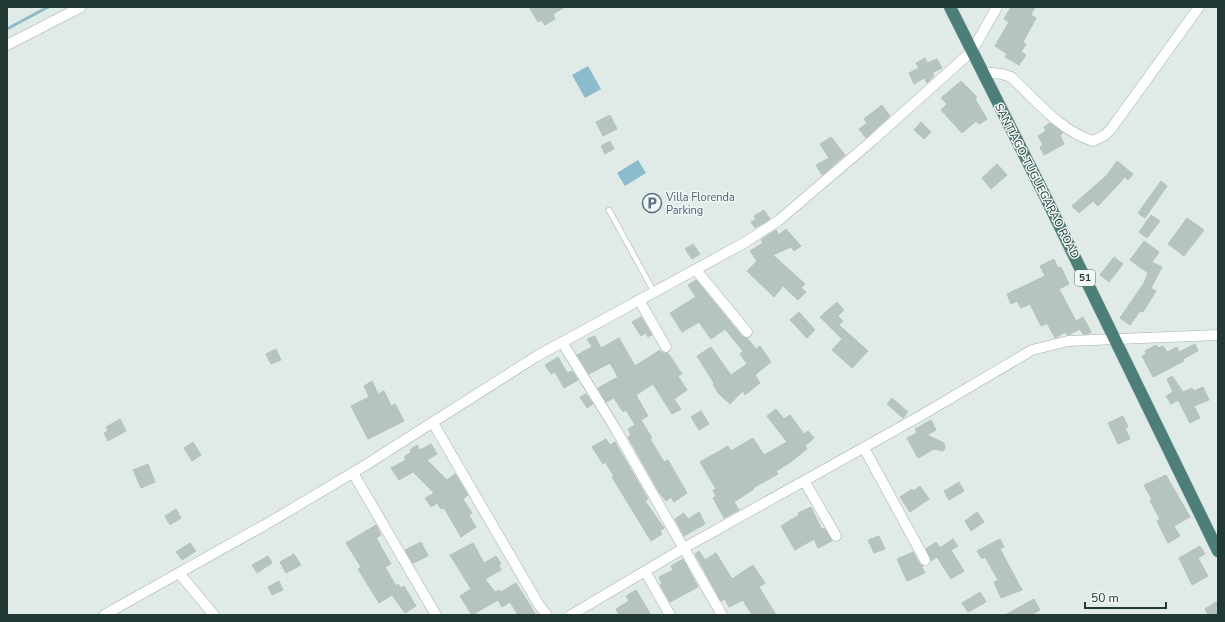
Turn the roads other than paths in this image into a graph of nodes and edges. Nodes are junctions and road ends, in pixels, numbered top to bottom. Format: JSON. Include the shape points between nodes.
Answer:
{"nodes":[{"id":1,"x":81,"y":7,"type":"edge"},
{"id":2,"x":950,"y":7,"type":"edge"},
{"id":3,"x":997,"y":7,"type":"edge"},
{"id":4,"x":1199,"y":7,"type":"edge"},
{"id":5,"x":7,"y":45,"type":"edge"},
{"id":6,"x":972,"y":51,"type":"junction"},
{"id":7,"x":982,"y":72,"type":"junction"},
{"id":8,"x":609,"y":210,"type":"dead end"},
{"id":9,"x":696,"y":270,"type":"junction"},
{"id":10,"x":654,"y":292,"type":"junction"},
{"id":11,"x":639,"y":300,"type":"junction"},
{"id":12,"x":747,"y":332,"type":"dead end"},
{"id":13,"x":1218,"y":335,"type":"edge"},
{"id":14,"x":1115,"y":339,"type":"junction"},
{"id":15,"x":562,"y":342,"type":"junction"},
{"id":16,"x":666,"y":347,"type":"dead end"},
{"id":17,"x":433,"y":424,"type":"junction"},
{"id":18,"x":864,"y":448,"type":"junction"},
{"id":19,"x":353,"y":473,"type":"junction"},
{"id":20,"x":804,"y":482,"type":"junction"},
{"id":21,"x":836,"y":536,"type":"dead end"},
{"id":22,"x":684,"y":548,"type":"junction"},
{"id":23,"x":1218,"y":551,"type":"edge"},
{"id":24,"x":926,"y":560,"type":"dead end"},
{"id":25,"x":645,"y":571,"type":"junction"},
{"id":26,"x":178,"y":573,"type":"junction"},
{"id":27,"x":104,"y":615,"type":"edge"},
{"id":28,"x":214,"y":615,"type":"edge"},
{"id":29,"x":436,"y":615,"type":"edge"},
{"id":30,"x":547,"y":615,"type":"edge"},
{"id":31,"x":571,"y":615,"type":"edge"},
{"id":32,"x":670,"y":615,"type":"edge"},
{"id":33,"x":722,"y":615,"type":"edge"}],
"edges":[{"from":1,"to":5,"type":"street"},
{"from":2,"to":6,"type":"highway","name":"SANTIAGO-TUGUEGARAO ROAD","number":"51"},
{"from":3,"to":6,"type":"street"},
{"from":4,"to":7,"type":"street","via":[[1111,128],[1105,135],[1093,141],[1080,137],[1064,127],[1012,77]]},
{"from":6,"to":7,"type":"highway","name":"SANTIAGO-TUGUEGARAO ROAD","number":"51"},
{"from":6,"to":9,"type":"street","via":[[778,221]]},
{"from":7,"to":14,"type":"highway","name":"SANTIAGO-TUGUEGARAO ROAD","number":"51"},
{"from":8,"to":10,"type":"lane"},
{"from":9,"to":10,"type":"street"},
{"from":9,"to":12,"type":"street"},
{"from":10,"to":11,"type":"street"},
{"from":11,"to":15,"type":"street"},
{"from":11,"to":16,"type":"street"},
{"from":13,"to":14,"type":"street"},
{"from":14,"to":18,"type":"street","via":[[1068,340],[1032,350]]},
{"from":14,"to":23,"type":"highway","name":"SANTIAGO-TUGUEGARAO ROAD","number":"51"},
{"from":15,"to":17,"type":"street","via":[[536,356]]},
{"from":15,"to":22,"type":"street","via":[[616,428]]},
{"from":17,"to":19,"type":"street"},
{"from":17,"to":30,"type":"street","via":[[535,599]]},
{"from":18,"to":20,"type":"street"},
{"from":18,"to":24,"type":"street"},
{"from":19,"to":26,"type":"street"},
{"from":19,"to":29,"type":"street"},
{"from":20,"to":21,"type":"street"},
{"from":20,"to":22,"type":"street"},
{"from":22,"to":25,"type":"street"},
{"from":22,"to":33,"type":"street"},
{"from":25,"to":31,"type":"street"},
{"from":25,"to":32,"type":"street"},
{"from":26,"to":27,"type":"street"},
{"from":26,"to":28,"type":"street"}]}
